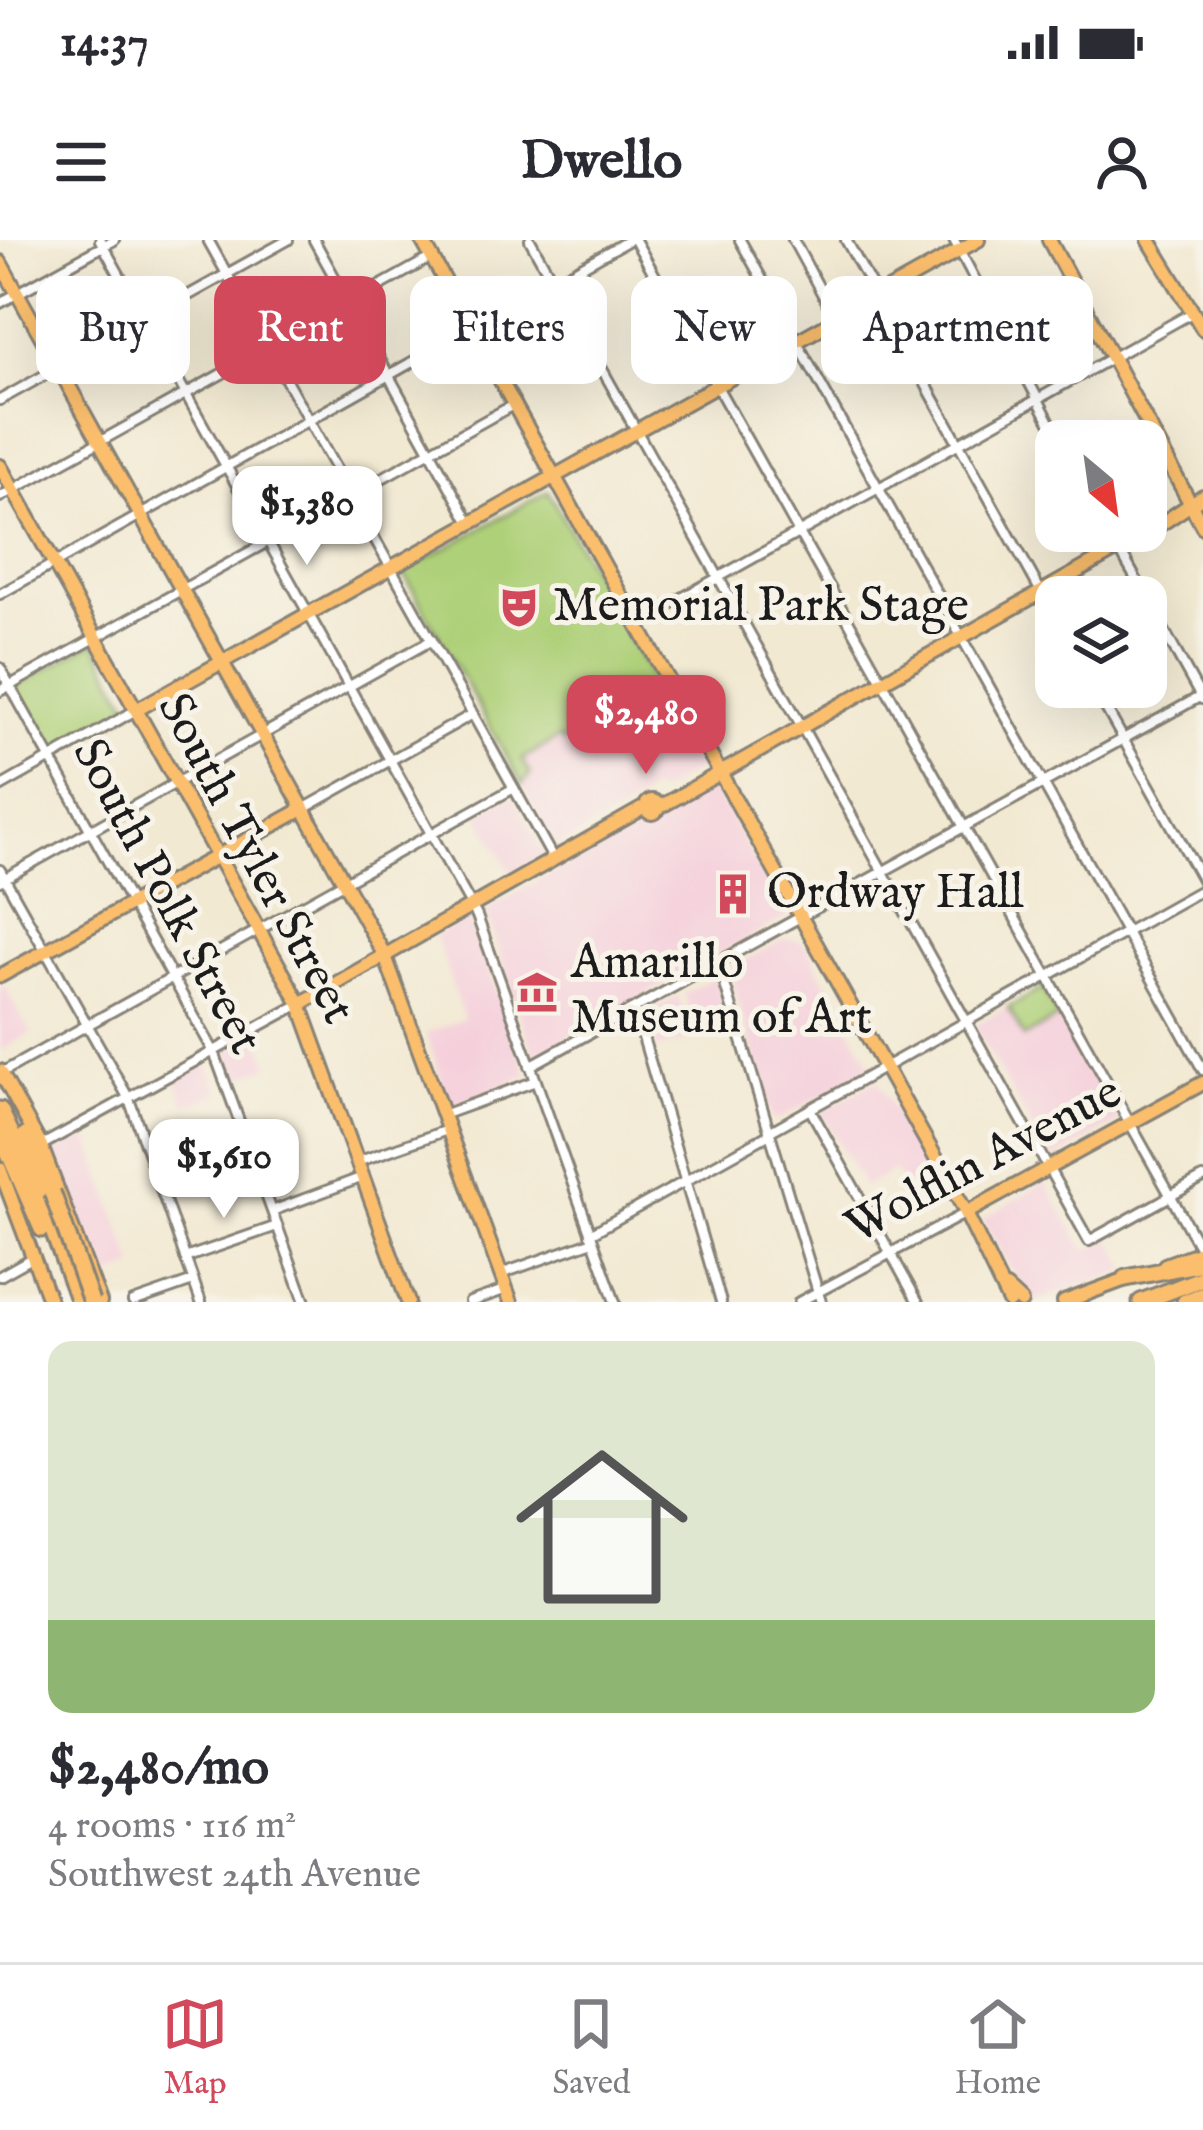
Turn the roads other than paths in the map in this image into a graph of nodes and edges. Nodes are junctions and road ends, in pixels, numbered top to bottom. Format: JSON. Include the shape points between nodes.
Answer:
{"nodes":[{"id":1,"x":114,"y":240,"type":"edge"},
{"id":2,"x":208,"y":240,"type":"edge"},
{"id":3,"x":288,"y":240,"type":"edge"},
{"id":4,"x":314,"y":240,"type":"edge"},
{"id":5,"x":422,"y":240,"type":"edge"},
{"id":6,"x":530,"y":240,"type":"edge"},
{"id":7,"x":632,"y":240,"type":"edge"},
{"id":8,"x":740,"y":240,"type":"edge"},
{"id":9,"x":793,"y":240,"type":"edge"},
{"id":10,"x":846,"y":240,"type":"edge"},
{"id":11,"x":978,"y":240,"type":"edge"},
{"id":12,"x":1049,"y":240,"type":"edge"},
{"id":13,"x":1149,"y":240,"type":"edge"},
{"id":14,"x":102,"y":243,"type":"edge"},
{"id":15,"x":956,"y":245,"type":"edge"},
{"id":16,"x":432,"y":257,"type":"junction"},
{"id":17,"x":0,"y":262,"type":"edge"},
{"id":18,"x":227,"y":273,"type":"junction"},
{"id":19,"x":120,"y":276,"type":"edge"},
{"id":20,"x":229,"y":276,"type":"edge"},
{"id":21,"x":334,"y":276,"type":"edge"},
{"id":22,"x":443,"y":276,"type":"edge"},
{"id":23,"x":551,"y":276,"type":"edge"},
{"id":24,"x":565,"y":276,"type":"edge"},
{"id":25,"x":761,"y":276,"type":"edge"},
{"id":26,"x":866,"y":276,"type":"edge"},
{"id":27,"x":908,"y":276,"type":"edge"},
{"id":28,"x":386,"y":282,"type":"edge"},
{"id":29,"x":821,"y":291,"type":"edge"},
{"id":30,"x":18,"y":293,"type":"junction"},
{"id":31,"x":190,"y":294,"type":"edge"},
{"id":32,"x":0,"y":303,"type":"edge"},
{"id":33,"x":1190,"y":314,"type":"junction"},
{"id":34,"x":36,"y":325,"type":"edge"},
{"id":35,"x":821,"y":327,"type":"edge"},
{"id":36,"x":1203,"y":329,"type":"edge"},
{"id":37,"x":797,"y":340,"type":"joint"},
{"id":38,"x":1113,"y":358,"type":"junction"},
{"id":39,"x":410,"y":365,"type":"edge"},
{"id":40,"x":386,"y":369,"type":"edge"},
{"id":41,"x":390,"y":376,"type":"junction"},
{"id":42,"x":214,"y":378,"type":"edge"},
{"id":43,"x":607,"y":378,"type":"edge"},
{"id":44,"x":36,"y":380,"type":"edge"},
{"id":45,"x":68,"y":384,"type":"edge"},
{"id":46,"x":181,"y":384,"type":"edge"},
{"id":47,"x":289,"y":384,"type":"edge"},
{"id":48,"x":503,"y":384,"type":"edge"},
{"id":49,"x":720,"y":384,"type":"edge"},
{"id":50,"x":926,"y":384,"type":"edge"},
{"id":51,"x":716,"y":386,"type":"junction"},
{"id":52,"x":186,"y":393,"type":"junction"},
{"id":53,"x":0,"y":400,"type":"edge"},
{"id":54,"x":1038,"y":400,"type":"junction"},
{"id":55,"x":514,"y":404,"type":"junction"},
{"id":56,"x":1049,"y":420,"type":"edge"},
{"id":57,"x":310,"y":421,"type":"junction"},
{"id":58,"x":636,"y":431,"type":"junction"},
{"id":59,"x":100,"y":441,"type":"junction"},
{"id":60,"x":959,"y":444,"type":"junction"},
{"id":61,"x":431,"y":451,"type":"junction"},
{"id":62,"x":0,"y":466,"type":"edge"},
{"id":63,"x":227,"y":467,"type":"junction"},
{"id":64,"x":555,"y":476,"type":"junction"},
{"id":65,"x":878,"y":489,"type":"junction"},
{"id":66,"x":14,"y":490,"type":"junction"},
{"id":67,"x":351,"y":495,"type":"junction"},
{"id":68,"x":0,"y":497,"type":"edge"},
{"id":69,"x":1197,"y":500,"type":"edge"},
{"id":70,"x":140,"y":515,"type":"junction"},
{"id":71,"x":1167,"y":519,"type":"edge"},
{"id":72,"x":471,"y":524,"type":"junction"},
{"id":73,"x":1203,"y":527,"type":"edge"},
{"id":74,"x":797,"y":534,"type":"junction"},
{"id":75,"x":268,"y":542,"type":"junction"},
{"id":76,"x":1114,"y":552,"type":"edge"},
{"id":77,"x":55,"y":563,"type":"junction"},
{"id":78,"x":392,"y":569,"type":"junction"},
{"id":79,"x":1070,"y":576,"type":"edge"},
{"id":80,"x":718,"y":578,"type":"junction"},
{"id":81,"x":1035,"y":581,"type":"edge"},
{"id":82,"x":181,"y":590,"type":"junction"},
{"id":83,"x":0,"y":594,"type":"edge"},
{"id":84,"x":1035,"y":595,"type":"edge"},
{"id":85,"x":308,"y":614,"type":"junction"},
{"id":86,"x":636,"y":623,"type":"junction"},
{"id":87,"x":1167,"y":635,"type":"edge"},
{"id":88,"x":961,"y":637,"type":"junction"},
{"id":89,"x":95,"y":638,"type":"junction"},
{"id":90,"x":432,"y":640,"type":"junction"},
{"id":91,"x":220,"y":663,"type":"junction"},
{"id":92,"x":0,"y":668,"type":"edge"},
{"id":93,"x":880,"y":682,"type":"junction"},
{"id":94,"x":10,"y":686,"type":"junction"},
{"id":95,"x":349,"y":687,"type":"junction"},
{"id":96,"x":0,"y":691,"type":"edge"},
{"id":97,"x":1202,"y":698,"type":"edge"},
{"id":98,"x":1106,"y":708,"type":"edge"},
{"id":99,"x":136,"y":710,"type":"junction"},
{"id":100,"x":473,"y":714,"type":"junction"},
{"id":101,"x":799,"y":727,"type":"junction"},
{"id":102,"x":261,"y":735,"type":"junction"},
{"id":103,"x":1123,"y":739,"type":"junction"},
{"id":104,"x":50,"y":758,"type":"junction"},
{"id":105,"x":390,"y":760,"type":"junction"},
{"id":106,"x":717,"y":771,"type":"junction"},
{"id":107,"x":176,"y":783,"type":"junction"},
{"id":108,"x":1043,"y":784,"type":"junction"},
{"id":109,"x":0,"y":787,"type":"edge"},
{"id":110,"x":514,"y":788,"type":"junction"},
{"id":111,"x":303,"y":809,"type":"junction"},
{"id":112,"x":962,"y":829,"type":"junction"},
{"id":113,"x":90,"y":831,"type":"junction"},
{"id":114,"x":431,"y":834,"type":"junction"},
{"id":115,"x":217,"y":856,"type":"junction"},
{"id":116,"x":555,"y":861,"type":"junction"},
{"id":117,"x":883,"y":874,"type":"junction"},
{"id":118,"x":2,"y":877,"type":"edge"},
{"id":119,"x":344,"y":882,"type":"junction"},
{"id":120,"x":1203,"y":885,"type":"edge"},
{"id":121,"x":131,"y":904,"type":"junction"},
{"id":122,"x":472,"y":907,"type":"junction"},
{"id":123,"x":802,"y":919,"type":"junction"},
{"id":124,"x":259,"y":929,"type":"junction"},
{"id":125,"x":1126,"y":932,"type":"junction"},
{"id":126,"x":45,"y":952,"type":"junction"},
{"id":127,"x":385,"y":956,"type":"junction"},
{"id":128,"x":719,"y":965,"type":"junction"},
{"id":129,"x":0,"y":976,"type":"edge"},
{"id":130,"x":172,"y":977,"type":"junction"},
{"id":131,"x":1046,"y":977,"type":"junction"},
{"id":132,"x":300,"y":1004,"type":"junction"},
{"id":133,"x":635,"y":1009,"type":"junction"},
{"id":134,"x":965,"y":1022,"type":"junction"},
{"id":135,"x":86,"y":1025,"type":"junction"},
{"id":136,"x":214,"y":1052,"type":"junction"},
{"id":137,"x":530,"y":1066,"type":"junction"},
{"id":138,"x":885,"y":1066,"type":"junction"},
{"id":139,"x":1203,"y":1070,"type":"edge"},
{"id":140,"x":0,"y":1072,"type":"edge"},
{"id":141,"x":536,"y":1081,"type":"junction"},
{"id":142,"x":1203,"y":1083,"type":"edge"},
{"id":143,"x":0,"y":1091,"type":"edge"},
{"id":144,"x":129,"y":1099,"type":"junction"},
{"id":145,"x":810,"y":1108,"type":"junction"},
{"id":146,"x":0,"y":1110,"type":"edge"},
{"id":147,"x":445,"y":1114,"type":"junction"},
{"id":148,"x":1129,"y":1124,"type":"junction"},
{"id":149,"x":450,"y":1129,"type":"junction"},
{"id":150,"x":0,"y":1133,"type":"edge"},
{"id":151,"x":769,"y":1133,"type":"junction"},
{"id":152,"x":41,"y":1146,"type":"junction"},
{"id":153,"x":0,"y":1155,"type":"edge"},
{"id":154,"x":357,"y":1162,"type":"junction"},
{"id":155,"x":1048,"y":1169,"type":"junction"},
{"id":156,"x":0,"y":1170,"type":"edge"},
{"id":157,"x":363,"y":1178,"type":"junction"},
{"id":158,"x":1203,"y":1178,"type":"edge"},
{"id":159,"x":686,"y":1181,"type":"junction"},
{"id":160,"x":28,"y":1192,"type":"junction"},
{"id":161,"x":1170,"y":1196,"type":"junction"},
{"id":162,"x":65,"y":1206,"type":"junction"},
{"id":163,"x":272,"y":1211,"type":"junction"},
{"id":164,"x":966,"y":1213,"type":"junction"},
{"id":165,"x":277,"y":1226,"type":"junction"},
{"id":166,"x":591,"y":1238,"type":"junction"},
{"id":167,"x":1202,"y":1251,"type":"edge"},
{"id":168,"x":891,"y":1252,"type":"junction"},
{"id":169,"x":32,"y":1258,"type":"junction"},
{"id":170,"x":185,"y":1258,"type":"junction"},
{"id":171,"x":1203,"y":1263,"type":"edge"},
{"id":172,"x":501,"y":1274,"type":"junction"},
{"id":173,"x":0,"y":1276,"type":"edge"},
{"id":174,"x":1126,"y":1278,"type":"junction"},
{"id":175,"x":1203,"y":1278,"type":"edge"},
{"id":176,"x":193,"y":1281,"type":"junction"},
{"id":177,"x":509,"y":1295,"type":"edge"},
{"id":178,"x":1008,"y":1295,"type":"edge"},
{"id":179,"x":1203,"y":1295,"type":"edge"},
{"id":180,"x":819,"y":1297,"type":"edge"},
{"id":181,"x":50,"y":1302,"type":"edge"},
{"id":182,"x":69,"y":1302,"type":"edge"},
{"id":183,"x":79,"y":1302,"type":"edge"},
{"id":184,"x":91,"y":1302,"type":"edge"},
{"id":185,"x":100,"y":1302,"type":"edge"},
{"id":186,"x":133,"y":1302,"type":"edge"},
{"id":187,"x":201,"y":1302,"type":"edge"},
{"id":188,"x":305,"y":1302,"type":"edge"},
{"id":189,"x":408,"y":1302,"type":"edge"},
{"id":190,"x":470,"y":1302,"type":"edge"},
{"id":191,"x":615,"y":1302,"type":"edge"},
{"id":192,"x":721,"y":1302,"type":"edge"},
{"id":193,"x":800,"y":1302,"type":"edge"},
{"id":194,"x":918,"y":1302,"type":"edge"},
{"id":195,"x":1021,"y":1302,"type":"edge"},
{"id":196,"x":1064,"y":1302,"type":"edge"},
{"id":197,"x":1141,"y":1302,"type":"edge"},
{"id":198,"x":1185,"y":1302,"type":"edge"}],
"edges":[{"from":1,"to":14,"type":"street"},
{"from":2,"to":18,"type":"street"},
{"from":3,"to":18,"type":"street"},
{"from":4,"to":21,"type":"street"},
{"from":5,"to":16,"type":"main road"},
{"from":6,"to":23,"type":"street"},
{"from":7,"to":24,"type":"street"},
{"from":7,"to":51,"type":"street"},
{"from":8,"to":25,"type":"street"},
{"from":9,"to":29,"type":"street"},
{"from":10,"to":26,"type":"street"},
{"from":11,"to":15,"type":"main road"},
{"from":12,"to":38,"type":"main road"},
{"from":13,"to":33,"type":"main road"},
{"from":14,"to":19,"type":"street"},
{"from":14,"to":30,"type":"street"},
{"from":15,"to":27,"type":"main road"},
{"from":15,"to":54,"type":"street"},
{"from":16,"to":22,"type":"main road"},
{"from":16,"to":28,"type":"street"},
{"from":17,"to":30,"type":"main road"},
{"from":18,"to":20,"type":"street"},
{"from":18,"to":31,"type":"street"},
{"from":30,"to":32,"type":"street"},
{"from":30,"to":34,"type":"main road"},
{"from":33,"to":36,"type":"main road"},
{"from":33,"to":38,"type":"street"},
{"from":35,"to":37,"type":"main road"},
{"from":37,"to":65,"type":"street"},
{"from":38,"to":54,"type":"street"},
{"from":38,"to":69,"type":"main road"},
{"from":39,"to":41,"type":"street"},
{"from":40,"to":41,"type":"street"},
{"from":41,"to":57,"type":"street"},
{"from":41,"to":61,"type":"street"},
{"from":42,"to":52,"type":"street"},
{"from":43,"to":58,"type":"street"},
{"from":44,"to":53,"type":"street"},
{"from":45,"to":59,"type":"main road"},
{"from":46,"to":52,"type":"street"},
{"from":47,"to":57,"type":"street"},
{"from":48,"to":55,"type":"main road"},
{"from":49,"to":51,"type":"main road"},
{"from":50,"to":60,"type":"street"},
{"from":51,"to":58,"type":"main road"},
{"from":51,"to":74,"type":"street"},
{"from":52,"to":59,"type":"street"},
{"from":52,"to":63,"type":"street"},
{"from":54,"to":56,"type":"street"},
{"from":54,"to":60,"type":"street"},
{"from":55,"to":61,"type":"street"},
{"from":55,"to":64,"type":"main road"},
{"from":57,"to":63,"type":"street"},
{"from":57,"to":67,"type":"street"},
{"from":58,"to":64,"type":"main road"},
{"from":58,"to":80,"type":"street"},
{"from":59,"to":66,"type":"street"},
{"from":59,"to":70,"type":"main road"},
{"from":60,"to":65,"type":"street"},
{"from":60,"to":81,"type":"street"},
{"from":61,"to":67,"type":"street"},
{"from":61,"to":72,"type":"street"},
{"from":62,"to":66,"type":"main road","name":"South Tyler Street"},
{"from":63,"to":70,"type":"street"},
{"from":63,"to":75,"type":"street"},
{"from":64,"to":72,"type":"main road"},
{"from":64,"to":86,"type":"main road"},
{"from":65,"to":74,"type":"street"},
{"from":65,"to":88,"type":"street"},
{"from":66,"to":68,"type":"street"},
{"from":66,"to":77,"type":"main road","name":"South Tyler Street"},
{"from":67,"to":75,"type":"street"},
{"from":67,"to":78,"type":"street"},
{"from":69,"to":71,"type":"main road"},
{"from":69,"to":73,"type":"main road"},
{"from":70,"to":77,"type":"street"},
{"from":70,"to":82,"type":"main road"},
{"from":72,"to":78,"type":"main road"},
{"from":74,"to":80,"type":"street"},
{"from":74,"to":93,"type":"street"},
{"from":75,"to":82,"type":"street"},
{"from":75,"to":85,"type":"street"},
{"from":76,"to":79,"type":"main road"},
{"from":77,"to":83,"type":"street"},
{"from":77,"to":89,"type":"main road","name":"South Tyler Street"},
{"from":78,"to":85,"type":"main road"},
{"from":78,"to":90,"type":"street"},
{"from":80,"to":86,"type":"street"},
{"from":80,"to":101,"type":"street"},
{"from":82,"to":89,"type":"street"},
{"from":82,"to":91,"type":"main road"},
{"from":84,"to":88,"type":"main road"},
{"from":85,"to":91,"type":"main road"},
{"from":85,"to":95,"type":"street"},
{"from":86,"to":106,"type":"main road"},
{"from":87,"to":97,"type":"street"},
{"from":88,"to":93,"type":"main road"},
{"from":88,"to":108,"type":"street"},
{"from":89,"to":94,"type":"street"},
{"from":89,"to":99,"type":"main road","name":"South Tyler Street"},
{"from":90,"to":95,"type":"street"},
{"from":90,"to":100,"type":"street"},
{"from":91,"to":99,"type":"main road"},
{"from":91,"to":102,"type":"main road"},
{"from":92,"to":94,"type":"street","name":"South Polk Street"},
{"from":93,"to":101,"type":"main road"},
{"from":93,"to":112,"type":"street"},
{"from":94,"to":96,"type":"street"},
{"from":94,"to":104,"type":"street","name":"South Polk Street"},
{"from":95,"to":102,"type":"street"},
{"from":95,"to":105,"type":"street"},
{"from":97,"to":103,"type":"street"},
{"from":98,"to":103,"type":"street"},
{"from":99,"to":104,"type":"street"},
{"from":99,"to":107,"type":"main road","name":"South Tyler Street"},
{"from":100,"to":105,"type":"street"},
{"from":100,"to":110,"type":"street"},
{"from":101,"to":106,"type":"main road"},
{"from":101,"to":117,"type":"street"},
{"from":102,"to":107,"type":"street"},
{"from":102,"to":111,"type":"main road"},
{"from":103,"to":108,"type":"street"},
{"from":103,"to":120,"type":"street"},
{"from":104,"to":109,"type":"street"},
{"from":104,"to":113,"type":"street","name":"South Polk Street"},
{"from":105,"to":111,"type":"street"},
{"from":105,"to":114,"type":"street"},
{"from":106,"to":116,"type":"main road"},
{"from":106,"to":123,"type":"main road"},
{"from":107,"to":113,"type":"street"},
{"from":107,"to":115,"type":"main road","name":"South Tyler Street"},
{"from":108,"to":112,"type":"street"},
{"from":108,"to":125,"type":"street"},
{"from":110,"to":114,"type":"street"},
{"from":110,"to":116,"type":"street"},
{"from":111,"to":115,"type":"main road"},
{"from":111,"to":119,"type":"main road"},
{"from":112,"to":117,"type":"street"},
{"from":112,"to":131,"type":"street"},
{"from":113,"to":118,"type":"street"},
{"from":113,"to":121,"type":"street","name":"South Polk Street"},
{"from":114,"to":119,"type":"street"},
{"from":114,"to":122,"type":"street"},
{"from":115,"to":121,"type":"main road"},
{"from":115,"to":124,"type":"main road","name":"South Tyler Street"},
{"from":116,"to":122,"type":"main road"},
{"from":117,"to":123,"type":"street"},
{"from":117,"to":134,"type":"street"},
{"from":118,"to":126,"type":"street"},
{"from":119,"to":124,"type":"street"},
{"from":119,"to":127,"type":"main road"},
{"from":120,"to":125,"type":"street"},
{"from":121,"to":126,"type":"main road"},
{"from":121,"to":130,"type":"street","name":"South Polk Street"},
{"from":122,"to":127,"type":"main road"},
{"from":122,"to":137,"type":"street"},
{"from":123,"to":128,"type":"street"},
{"from":123,"to":138,"type":"main road"},
{"from":124,"to":130,"type":"street"},
{"from":124,"to":132,"type":"main road","name":"South Tyler Street"},
{"from":125,"to":131,"type":"street"},
{"from":125,"to":139,"type":"street"},
{"from":126,"to":129,"type":"main road"},
{"from":126,"to":135,"type":"street"},
{"from":127,"to":132,"type":"main road"},
{"from":127,"to":147,"type":"main road"},
{"from":128,"to":133,"type":"street"},
{"from":128,"to":151,"type":"street"},
{"from":130,"to":135,"type":"street"},
{"from":130,"to":136,"type":"street","name":"South Polk Street"},
{"from":131,"to":134,"type":"street"},
{"from":131,"to":148,"type":"street"},
{"from":132,"to":136,"type":"street"},
{"from":132,"to":154,"type":"main road","name":"South Tyler Street"},
{"from":133,"to":137,"type":"street"},
{"from":133,"to":159,"type":"street"},
{"from":134,"to":138,"type":"street"},
{"from":134,"to":155,"type":"street"},
{"from":135,"to":140,"type":"street"},
{"from":135,"to":144,"type":"street"},
{"from":136,"to":144,"type":"street"},
{"from":136,"to":163,"type":"street","name":"South Polk Street"},
{"from":137,"to":141,"type":"street"},
{"from":138,"to":145,"type":"street"},
{"from":138,"to":164,"type":"main road"},
{"from":140,"to":152,"type":"main road"},
{"from":141,"to":147,"type":"street"},
{"from":141,"to":166,"type":"street"},
{"from":142,"to":148,"type":"main road","name":"Wolflin Avenue"},
{"from":143,"to":184,"type":"highway","bridge":true,"via":[[52,1192]]},
{"from":144,"to":152,"type":"street"},
{"from":144,"to":170,"type":"street"},
{"from":145,"to":151,"type":"street"},
{"from":145,"to":168,"type":"street"},
{"from":146,"to":183,"type":"highway"},
{"from":147,"to":149,"type":"main road"},
{"from":148,"to":155,"type":"main road","name":"Wolflin Avenue"},
{"from":148,"to":161,"type":"street"},
{"from":149,"to":154,"type":"street"},
{"from":149,"to":172,"type":"main road"},
{"from":150,"to":160,"type":"highway"},
{"from":151,"to":159,"type":"street"},
{"from":151,"to":180,"type":"street"},
{"from":152,"to":162,"type":"main road"},
{"from":153,"to":160,"type":"highway"},
{"from":154,"to":157,"type":"main road","name":"South Tyler Street"},
{"from":155,"to":161,"type":"street","via":[[1089,1241]]},
{"from":155,"to":164,"type":"main road","name":"Wolflin Avenue"},
{"from":156,"to":169,"type":"main road"},
{"from":157,"to":163,"type":"street"},
{"from":157,"to":189,"type":"main road","name":"South Tyler Street"},
{"from":158,"to":161,"type":"street"},
{"from":159,"to":166,"type":"street"},
{"from":159,"to":192,"type":"street"},
{"from":160,"to":182,"type":"highway"},
{"from":161,"to":167,"type":"street"},
{"from":162,"to":183,"type":"highway"},
{"from":162,"to":185,"type":"main road"},
{"from":163,"to":165,"type":"street","name":"South Polk Street"},
{"from":164,"to":168,"type":"street","name":"Wolflin Avenue"},
{"from":164,"to":178,"type":"main road"},
{"from":165,"to":170,"type":"street"},
{"from":165,"to":188,"type":"street","name":"South Polk Street"},
{"from":166,"to":172,"type":"street"},
{"from":166,"to":191,"type":"street"},
{"from":167,"to":174,"type":"main road"},
{"from":168,"to":180,"type":"street","name":"Wolflin Avenue"},
{"from":168,"to":194,"type":"street"},
{"from":169,"to":173,"type":"street"},
{"from":169,"to":181,"type":"main road"},
{"from":170,"to":176,"type":"street"},
{"from":171,"to":174,"type":"highway"},
{"from":172,"to":177,"type":"main road"},
{"from":174,"to":196,"type":"main road"},
{"from":175,"to":197,"type":"highway"},
{"from":176,"to":186,"type":"street"},
{"from":176,"to":187,"type":"street"},
{"from":177,"to":190,"type":"street"},
{"from":178,"to":195,"type":"main road"},
{"from":179,"to":198,"type":"highway"},
{"from":180,"to":193,"type":"street","name":"Wolflin Avenue"}]}
